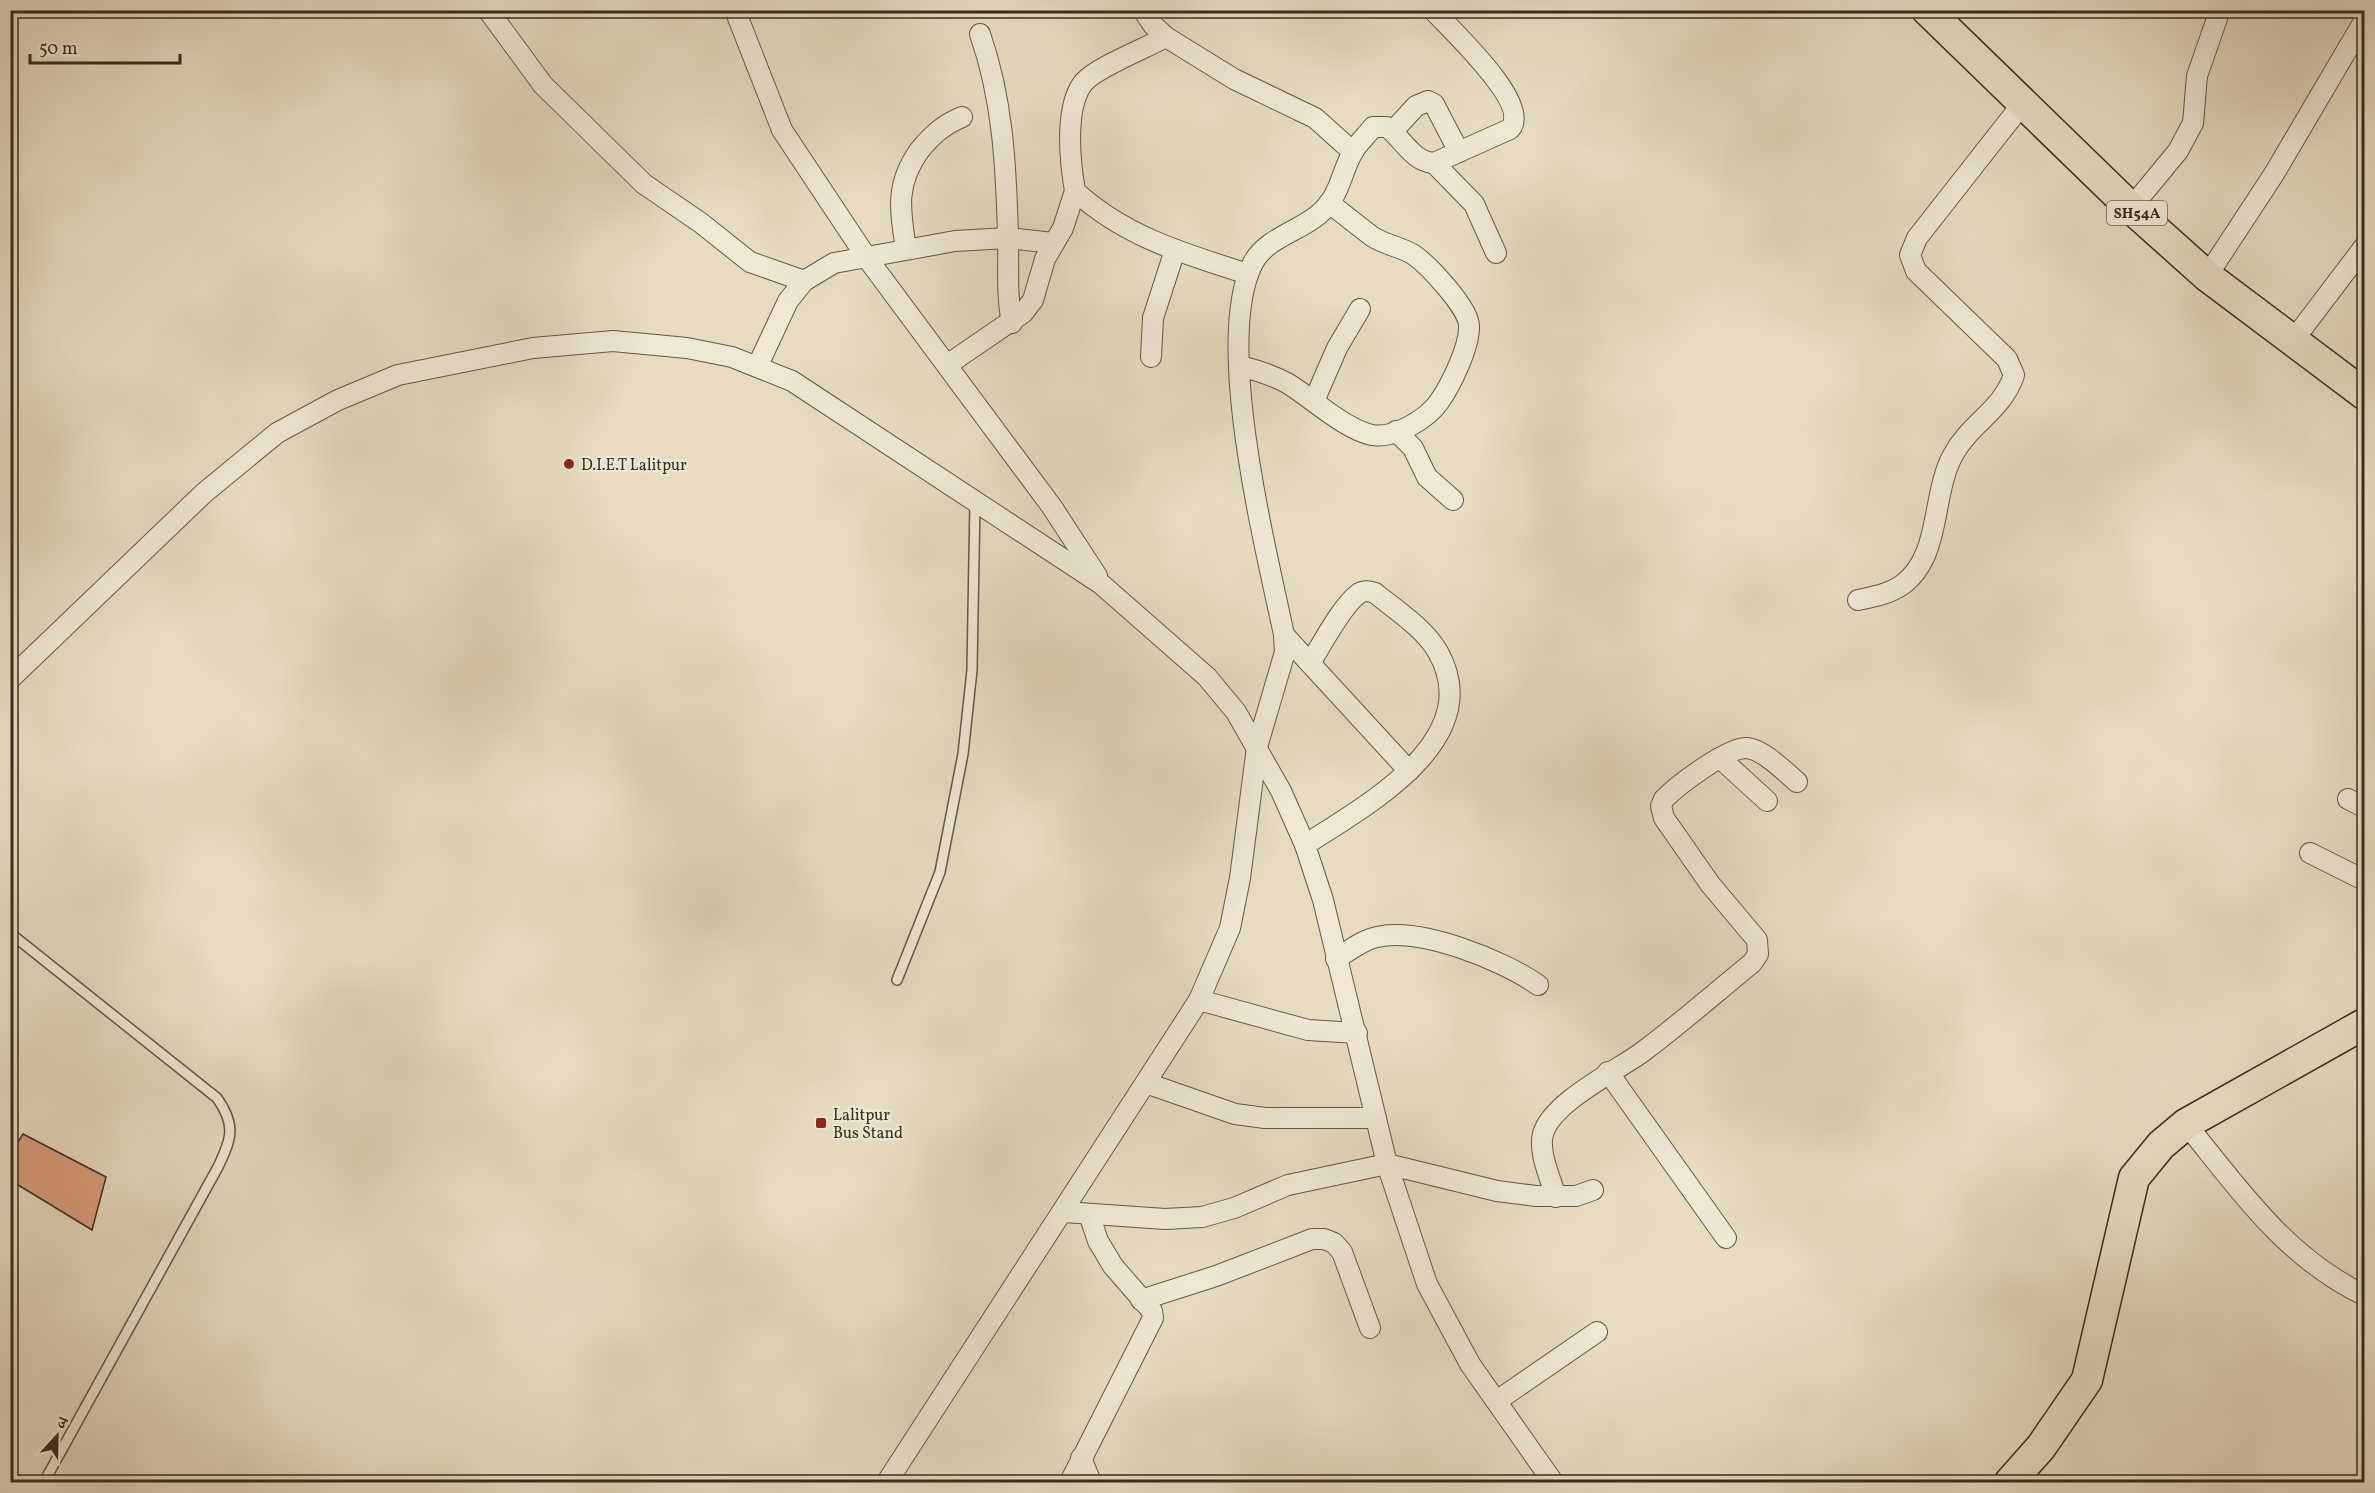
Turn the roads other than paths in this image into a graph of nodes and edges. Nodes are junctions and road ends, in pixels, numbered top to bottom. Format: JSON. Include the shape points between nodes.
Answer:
{"nodes":[{"id":1,"x":488,"y":10,"type":"edge"},
{"id":2,"x":735,"y":10,"type":"edge"},
{"id":3,"x":1143,"y":10,"type":"edge"},
{"id":4,"x":1433,"y":10,"type":"edge"},
{"id":5,"x":2220,"y":10,"type":"edge"},
{"id":6,"x":1932,"y":12,"type":"edge"},
{"id":7,"x":2364,"y":21,"type":"edge"},
{"id":8,"x":980,"y":34,"type":"dead end"},
{"id":9,"x":1167,"y":37,"type":"junction"},
{"id":10,"x":2023,"y":103,"type":"junction"},
{"id":11,"x":962,"y":117,"type":"dead end"},
{"id":12,"x":1394,"y":131,"type":"junction"},
{"id":13,"x":1353,"y":152,"type":"junction"},
{"id":14,"x":1459,"y":152,"type":"junction"},
{"id":15,"x":1434,"y":163,"type":"junction"},
{"id":16,"x":1075,"y":191,"type":"junction"},
{"id":17,"x":1329,"y":203,"type":"junction"},
{"id":18,"x":2131,"y":208,"type":"junction"},
{"id":19,"x":1008,"y":238,"type":"junction"},
{"id":20,"x":1053,"y":243,"type":"junction"},
{"id":21,"x":2364,"y":247,"type":"edge"},
{"id":22,"x":906,"y":249,"type":"junction"},
{"id":23,"x":1175,"y":250,"type":"junction"},
{"id":24,"x":1496,"y":253,"type":"dead end"},
{"id":25,"x":867,"y":258,"type":"junction"},
{"id":26,"x":1248,"y":274,"type":"junction"},
{"id":27,"x":2207,"y":276,"type":"junction"},
{"id":28,"x":804,"y":281,"type":"junction"},
{"id":29,"x":1360,"y":309,"type":"dead end"},
{"id":30,"x":1012,"y":323,"type":"junction"},
{"id":31,"x":2292,"y":342,"type":"junction"},
{"id":32,"x":1151,"y":357,"type":"dead end"},
{"id":33,"x":758,"y":365,"type":"junction"},
{"id":34,"x":947,"y":366,"type":"junction"},
{"id":35,"x":1240,"y":366,"type":"junction"},
{"id":36,"x":2364,"y":394,"type":"edge"},
{"id":37,"x":1314,"y":401,"type":"junction"},
{"id":38,"x":1396,"y":430,"type":"junction"},
{"id":39,"x":975,"y":499,"type":"junction"},
{"id":40,"x":1454,"y":500,"type":"dead end"},
{"id":41,"x":1101,"y":584,"type":"junction"},
{"id":42,"x":1858,"y":600,"type":"dead end"},
{"id":43,"x":1284,"y":635,"type":"junction"},
{"id":44,"x":1310,"y":663,"type":"junction"},
{"id":45,"x":10,"y":679,"type":"edge"},
{"id":46,"x":1257,"y":747,"type":"junction"},
{"id":47,"x":1720,"y":759,"type":"junction"},
{"id":48,"x":1409,"y":771,"type":"junction"},
{"id":49,"x":1797,"y":782,"type":"dead end"},
{"id":50,"x":1767,"y":801,"type":"dead end"},
{"id":51,"x":1305,"y":845,"type":"junction"},
{"id":52,"x":2310,"y":853,"type":"dead end"},
{"id":53,"x":2364,"y":880,"type":"edge"},
{"id":54,"x":10,"y":933,"type":"edge"},
{"id":55,"x":1336,"y":959,"type":"junction"},
{"id":56,"x":897,"y":980,"type":"dead end"},
{"id":57,"x":1538,"y":985,"type":"dead end"},
{"id":58,"x":1199,"y":1000,"type":"junction"},
{"id":59,"x":2364,"y":1024,"type":"edge"},
{"id":60,"x":1357,"y":1033,"type":"junction"},
{"id":61,"x":1608,"y":1072,"type":"junction"},
{"id":62,"x":1146,"y":1083,"type":"junction"},
{"id":63,"x":1376,"y":1118,"type":"junction"},
{"id":64,"x":2186,"y":1124,"type":"junction"},
{"id":65,"x":1387,"y":1164,"type":"junction"},
{"id":66,"x":1593,"y":1190,"type":"dead end"},
{"id":67,"x":1556,"y":1197,"type":"junction"},
{"id":68,"x":1064,"y":1212,"type":"junction"},
{"id":69,"x":1089,"y":1214,"type":"junction"},
{"id":70,"x":1726,"y":1238,"type":"dead end"},
{"id":71,"x":2364,"y":1295,"type":"edge"},
{"id":72,"x":1141,"y":1300,"type":"junction"},
{"id":73,"x":1371,"y":1328,"type":"dead end"},
{"id":74,"x":1596,"y":1332,"type":"dead end"},
{"id":75,"x":1498,"y":1401,"type":"junction"},
{"id":76,"x":1081,"y":1458,"type":"junction"},
{"id":77,"x":44,"y":1482,"type":"edge"},
{"id":78,"x":887,"y":1482,"type":"edge"},
{"id":79,"x":1070,"y":1482,"type":"edge"},
{"id":80,"x":1091,"y":1482,"type":"edge"},
{"id":81,"x":1553,"y":1482,"type":"edge"},
{"id":82,"x":2010,"y":1482,"type":"edge"}],
"edges":[{"from":1,"to":28,"type":"street","via":[[543,85],[644,184],[750,262]]},
{"from":2,"to":25,"type":"street","via":[[782,130]]},
{"from":3,"to":9,"type":"street"},
{"from":4,"to":14,"type":"street","via":[[1492,74],[1516,116],[1510,129]]},
{"from":5,"to":18,"type":"street","via":[[2197,76],[2193,123],[2178,151]]},
{"from":6,"to":10,"type":"main road","number":"SH54A"},
{"from":7,"to":27,"type":"street","via":[[2274,174]]},
{"from":8,"to":19,"type":"street","via":[[1001,118]]},
{"from":9,"to":13,"type":"street","via":[[1234,79],[1315,118]]},
{"from":9,"to":16,"type":"street","via":[[1101,70],[1085,81],[1075,97],[1071,129]]},
{"from":10,"to":18,"type":"main road","number":"SH54A"},
{"from":10,"to":42,"type":"street","via":[[1917,238],[1910,255],[1916,271],[2007,358],[2014,375],[2008,393],[1953,455],[1944,474],[1927,551],[1919,568],[1901,586]]},
{"from":11,"to":22,"type":"street","via":[[931,136],[903,178],[901,213]]},
{"from":12,"to":13,"type":"street","via":[[1373,128]]},
{"from":12,"to":14,"type":"street","via":[[1416,106],[1428,101],[1434,104]]},
{"from":12,"to":15,"type":"street","via":[[1418,158]]},
{"from":13,"to":17,"type":"street","via":[[1341,185]]},
{"from":14,"to":15,"type":"street"},
{"from":15,"to":24,"type":"street","via":[[1474,204]]},
{"from":16,"to":20,"type":"street","via":[[1063,228]]},
{"from":16,"to":23,"type":"street","via":[[1107,219]]},
{"from":17,"to":26,"type":"street","via":[[1318,216],[1263,250]]},
{"from":17,"to":38,"type":"street","via":[[1374,237],[1423,263],[1466,312],[1470,324],[1448,389],[1437,406],[1421,420]]},
{"from":18,"to":27,"type":"main road","number":"SH54A"},
{"from":19,"to":20,"type":"street"},
{"from":19,"to":22,"type":"street"},
{"from":19,"to":30,"type":"street","via":[[1007,296]]},
{"from":20,"to":30,"type":"street","via":[[1033,300]]},
{"from":21,"to":31,"type":"street"},
{"from":22,"to":25,"type":"street"},
{"from":23,"to":26,"type":"street"},
{"from":23,"to":32,"type":"street","via":[[1153,318]]},
{"from":25,"to":28,"type":"street","via":[[834,263]]},
{"from":25,"to":34,"type":"street"},
{"from":26,"to":35,"type":"street","via":[[1240,311]]},
{"from":27,"to":31,"type":"main road","number":"SH54A"},
{"from":28,"to":33,"type":"street","via":[[788,301]]},
{"from":29,"to":37,"type":"street","via":[[1337,348]]},
{"from":30,"to":34,"type":"street"},
{"from":31,"to":36,"type":"main road","number":"SH54A"},
{"from":33,"to":39,"type":"street","via":[[792,381]]},
{"from":33,"to":45,"type":"street","via":[[687,348],[613,341],[533,348],[398,375],[338,400],[278,433],[204,493]]},
{"from":34,"to":41,"type":"street","via":[[1052,507]]},
{"from":35,"to":37,"type":"street","via":[[1269,374]]},
{"from":35,"to":43,"type":"street","via":[[1255,499]]},
{"from":37,"to":38,"type":"street","via":[[1360,431],[1375,435]]},
{"from":38,"to":40,"type":"street","via":[[1419,456],[1427,477]]},
{"from":39,"to":41,"type":"street"},
{"from":39,"to":56,"type":"lane","via":[[972,670],[963,754],[940,872]]},
{"from":41,"to":46,"type":"street","via":[[1207,677],[1236,712]]},
{"from":43,"to":44,"type":"street"},
{"from":43,"to":46,"type":"street","via":[[1282,667]]},
{"from":44,"to":48,"type":"street"},
{"from":44,"to":48,"type":"street","via":[[1358,594],[1375,593],[1416,627],[1437,650],[1446,670],[1449,695],[1440,731],[1427,753]]},
{"from":46,"to":51,"type":"street"},
{"from":46,"to":58,"type":"street","via":[[1236,902],[1227,937]]},
{"from":47,"to":49,"type":"street","via":[[1747,748]]},
{"from":47,"to":50,"type":"street"},
{"from":47,"to":61,"type":"street","via":[[1670,793],[1661,812],[1710,884],[1757,940],[1758,954],[1640,1054]]},
{"from":48,"to":51,"type":"street"},
{"from":51,"to":55,"type":"street"},
{"from":52,"to":53,"type":"street"},
{"from":54,"to":77,"type":"lane","via":[[217,1098],[229,1114],[231,1130],[218,1167]]},
{"from":55,"to":57,"type":"street","via":[[1374,937],[1414,935],[1490,957]]},
{"from":55,"to":60,"type":"street"},
{"from":58,"to":60,"type":"street","via":[[1308,1030]]},
{"from":58,"to":62,"type":"street"},
{"from":59,"to":64,"type":"main road"},
{"from":60,"to":63,"type":"street"},
{"from":61,"to":67,"type":"street","via":[[1551,1119],[1543,1132],[1542,1146]]},
{"from":61,"to":70,"type":"street"},
{"from":62,"to":63,"type":"street","via":[[1235,1114],[1275,1119]]},
{"from":62,"to":68,"type":"street"},
{"from":63,"to":65,"type":"street"},
{"from":64,"to":71,"type":"street","via":[[2286,1243],[2311,1264]]},
{"from":64,"to":82,"type":"main road","via":[[2161,1145],[2134,1178],[2086,1380],[2041,1447]]},
{"from":65,"to":67,"type":"street","via":[[1497,1191]]},
{"from":65,"to":69,"type":"street","via":[[1288,1185],[1202,1217]]},
{"from":65,"to":75,"type":"street","via":[[1427,1284],[1470,1364]]},
{"from":66,"to":67,"type":"street"},
{"from":68,"to":69,"type":"street"},
{"from":68,"to":78,"type":"street"},
{"from":69,"to":72,"type":"street","via":[[1098,1241],[1113,1266]]},
{"from":72,"to":73,"type":"street","via":[[1216,1276],[1297,1243],[1324,1239],[1342,1252]]},
{"from":72,"to":76,"type":"street","via":[[1152,1311],[1150,1328]]},
{"from":74,"to":75,"type":"street"},
{"from":75,"to":81,"type":"street"},
{"from":76,"to":79,"type":"street"},
{"from":76,"to":80,"type":"street"}]}
